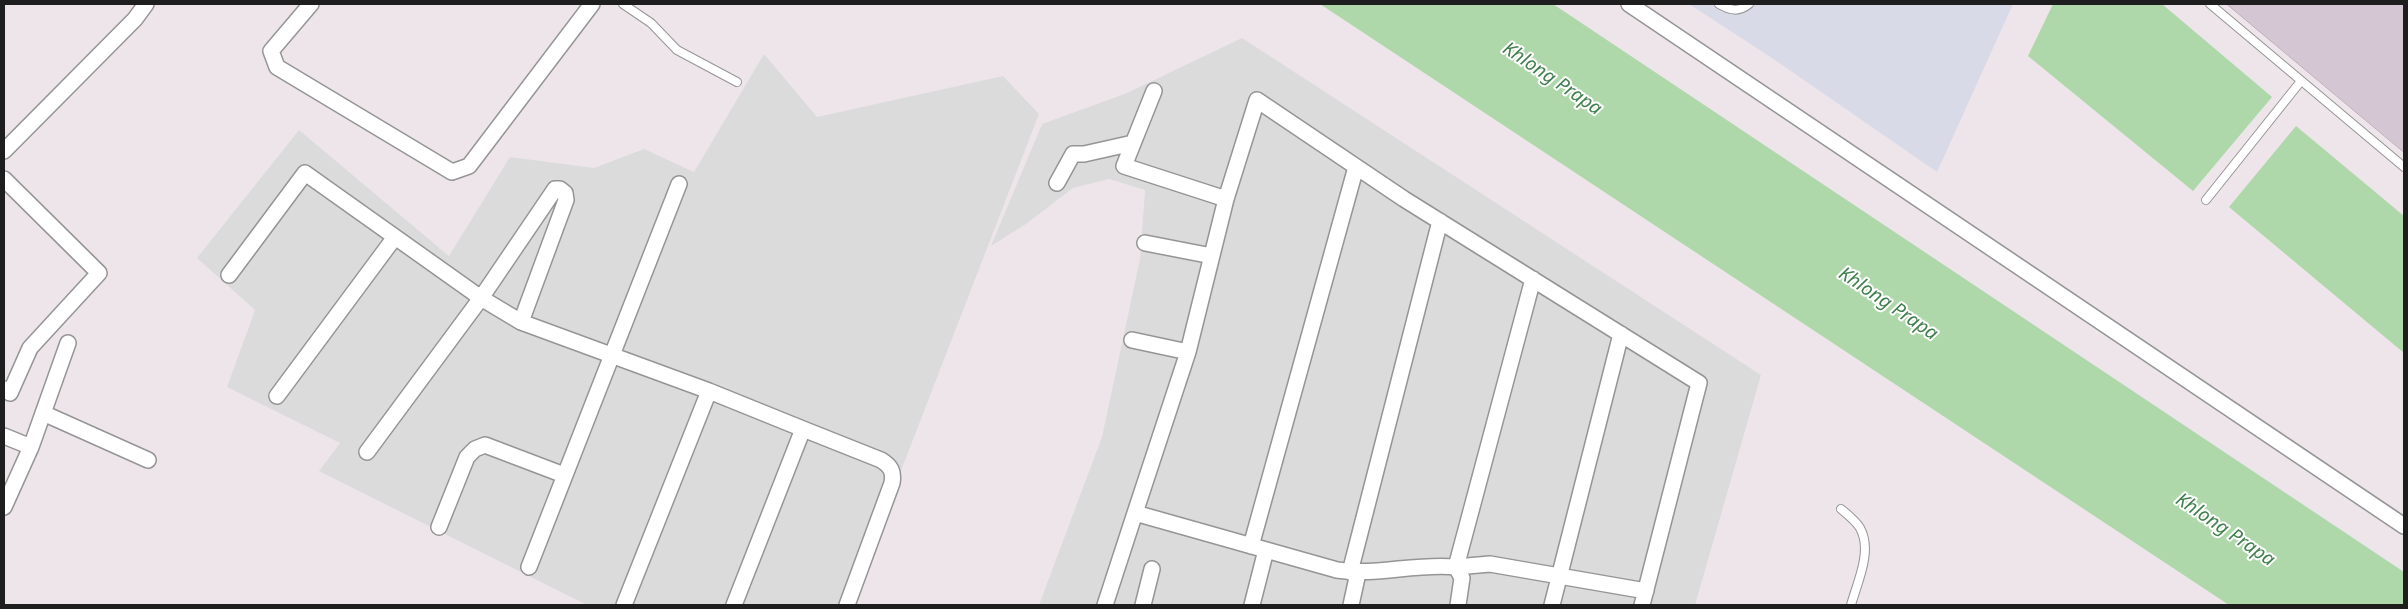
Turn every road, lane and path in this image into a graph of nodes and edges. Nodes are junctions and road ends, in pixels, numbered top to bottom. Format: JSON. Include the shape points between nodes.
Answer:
{"nodes":[{"id":1,"x":146,"y":4,"type":"edge"},
{"id":2,"x":311,"y":4,"type":"edge"},
{"id":3,"x":592,"y":4,"type":"edge"},
{"id":4,"x":623,"y":4,"type":"edge"},
{"id":5,"x":1629,"y":4,"type":"edge"},
{"id":6,"x":1719,"y":4,"type":"edge"},
{"id":7,"x":1750,"y":4,"type":"edge"},
{"id":8,"x":2210,"y":4,"type":"edge"},
{"id":9,"x":2301,"y":81,"type":"junction"},
{"id":10,"x":737,"y":82,"type":"dead end"},
{"id":11,"x":1154,"y":91,"type":"dead end"},
{"id":12,"x":1133,"y":143,"type":"junction"},
{"id":13,"x":4,"y":151,"type":"edge"},
{"id":14,"x":1356,"y":167,"type":"junction"},
{"id":15,"x":2404,"y":167,"type":"edge"},
{"id":16,"x":4,"y":179,"type":"edge"},
{"id":17,"x":1057,"y":183,"type":"dead end"},
{"id":18,"x":679,"y":184,"type":"dead end"},
{"id":19,"x":1226,"y":199,"type":"junction"},
{"id":20,"x":2206,"y":200,"type":"dead end"},
{"id":21,"x":1440,"y":221,"type":"junction"},
{"id":22,"x":395,"y":237,"type":"junction"},
{"id":23,"x":1145,"y":244,"type":"dead end"},
{"id":24,"x":1212,"y":256,"type":"junction"},
{"id":25,"x":229,"y":274,"type":"dead end"},
{"id":26,"x":1533,"y":279,"type":"junction"},
{"id":27,"x":481,"y":298,"type":"junction"},
{"id":28,"x":521,"y":322,"type":"junction"},
{"id":29,"x":1621,"y":334,"type":"junction"},
{"id":30,"x":1132,"y":340,"type":"dead end"},
{"id":31,"x":68,"y":343,"type":"dead end"},
{"id":32,"x":1188,"y":352,"type":"junction"},
{"id":33,"x":610,"y":355,"type":"junction"},
{"id":34,"x":4,"y":389,"type":"edge"},
{"id":35,"x":709,"y":391,"type":"junction"},
{"id":36,"x":277,"y":396,"type":"dead end"},
{"id":37,"x":43,"y":413,"type":"junction"},
{"id":38,"x":803,"y":429,"type":"junction"},
{"id":39,"x":4,"y":436,"type":"edge"},
{"id":40,"x":31,"y":447,"type":"junction"},
{"id":41,"x":367,"y":452,"type":"dead end"},
{"id":42,"x":148,"y":460,"type":"dead end"},
{"id":43,"x":564,"y":475,"type":"junction"},
{"id":44,"x":4,"y":507,"type":"edge"},
{"id":45,"x":1841,"y":508,"type":"dead end"},
{"id":46,"x":1135,"y":513,"type":"junction"},
{"id":47,"x":2404,"y":526,"type":"edge"},
{"id":48,"x":439,"y":527,"type":"dead end"},
{"id":49,"x":1251,"y":546,"type":"junction"},
{"id":50,"x":1266,"y":550,"type":"junction"},
{"id":51,"x":529,"y":567,"type":"dead end"},
{"id":52,"x":1456,"y":567,"type":"junction"},
{"id":53,"x":1152,"y":569,"type":"dead end"},
{"id":54,"x":1354,"y":572,"type":"junction"},
{"id":55,"x":1559,"y":577,"type":"junction"},
{"id":56,"x":1644,"y":598,"type":"edge"},
{"id":57,"x":624,"y":605,"type":"edge"},
{"id":58,"x":734,"y":605,"type":"edge"},
{"id":59,"x":848,"y":605,"type":"edge"},
{"id":60,"x":1105,"y":605,"type":"edge"},
{"id":61,"x":1143,"y":605,"type":"edge"},
{"id":62,"x":1252,"y":605,"type":"edge"},
{"id":63,"x":1351,"y":605,"type":"edge"},
{"id":64,"x":1458,"y":605,"type":"edge"},
{"id":65,"x":1552,"y":605,"type":"edge"},
{"id":66,"x":1851,"y":605,"type":"edge"}],
"edges":[{"from":1,"to":13,"type":"street","via":[[135,19]]},
{"from":2,"to":3,"type":"street","via":[[271,51],[277,67],[452,172],[469,166]]},
{"from":4,"to":10,"type":"lane","via":[[651,22],[677,50]]},
{"from":5,"to":47,"type":"street"},
{"from":6,"to":7,"type":"lane","via":[[1742,10]]},
{"from":8,"to":9,"type":"lane"},
{"from":9,"to":15,"type":"lane"},
{"from":9,"to":20,"type":"lane"},
{"from":11,"to":12,"type":"street"},
{"from":12,"to":17,"type":"street","via":[[1073,154]]},
{"from":12,"to":19,"type":"street","via":[[1124,166]]},
{"from":14,"to":19,"type":"street","via":[[1257,100]]},
{"from":14,"to":21,"type":"street"},
{"from":14,"to":49,"type":"street"},
{"from":16,"to":34,"type":"street","via":[[99,273],[30,348],[10,393]]},
{"from":18,"to":33,"type":"street"},
{"from":19,"to":24,"type":"street"},
{"from":21,"to":26,"type":"street"},
{"from":21,"to":54,"type":"street"},
{"from":22,"to":25,"type":"street","via":[[305,173]]},
{"from":22,"to":27,"type":"street"},
{"from":22,"to":36,"type":"street"},
{"from":23,"to":24,"type":"street"},
{"from":24,"to":32,"type":"street"},
{"from":26,"to":29,"type":"street"},
{"from":26,"to":52,"type":"street"},
{"from":27,"to":28,"type":"street"},
{"from":27,"to":28,"type":"street","via":[[555,189],[563,190],[566,200]]},
{"from":27,"to":41,"type":"street"},
{"from":28,"to":33,"type":"street"},
{"from":29,"to":55,"type":"street"},
{"from":29,"to":56,"type":"street","via":[[1699,383]]},
{"from":30,"to":32,"type":"street"},
{"from":31,"to":37,"type":"street"},
{"from":32,"to":46,"type":"street"},
{"from":33,"to":35,"type":"street"},
{"from":33,"to":43,"type":"street"},
{"from":35,"to":38,"type":"street"},
{"from":35,"to":57,"type":"street"},
{"from":37,"to":40,"type":"street"},
{"from":37,"to":42,"type":"street"},
{"from":38,"to":58,"type":"street"},
{"from":38,"to":59,"type":"street","via":[[881,460],[892,470],[892,483]]},
{"from":39,"to":40,"type":"street"},
{"from":40,"to":44,"type":"street"},
{"from":43,"to":48,"type":"street","via":[[485,445],[475,449],[467,457]]},
{"from":43,"to":51,"type":"street"},
{"from":45,"to":66,"type":"lane","via":[[1860,527],[1865,540],[1864,559]]},
{"from":46,"to":49,"type":"street"},
{"from":46,"to":60,"type":"street"},
{"from":49,"to":50,"type":"street"},
{"from":50,"to":54,"type":"street"},
{"from":50,"to":62,"type":"street"},
{"from":52,"to":54,"type":"street","via":[[1419,565]]},
{"from":52,"to":55,"type":"street","via":[[1490,564]]},
{"from":52,"to":64,"type":"street","via":[[1462,578]]},
{"from":53,"to":61,"type":"street"},
{"from":54,"to":63,"type":"street"},
{"from":55,"to":56,"type":"street"},
{"from":55,"to":65,"type":"street"}]}
